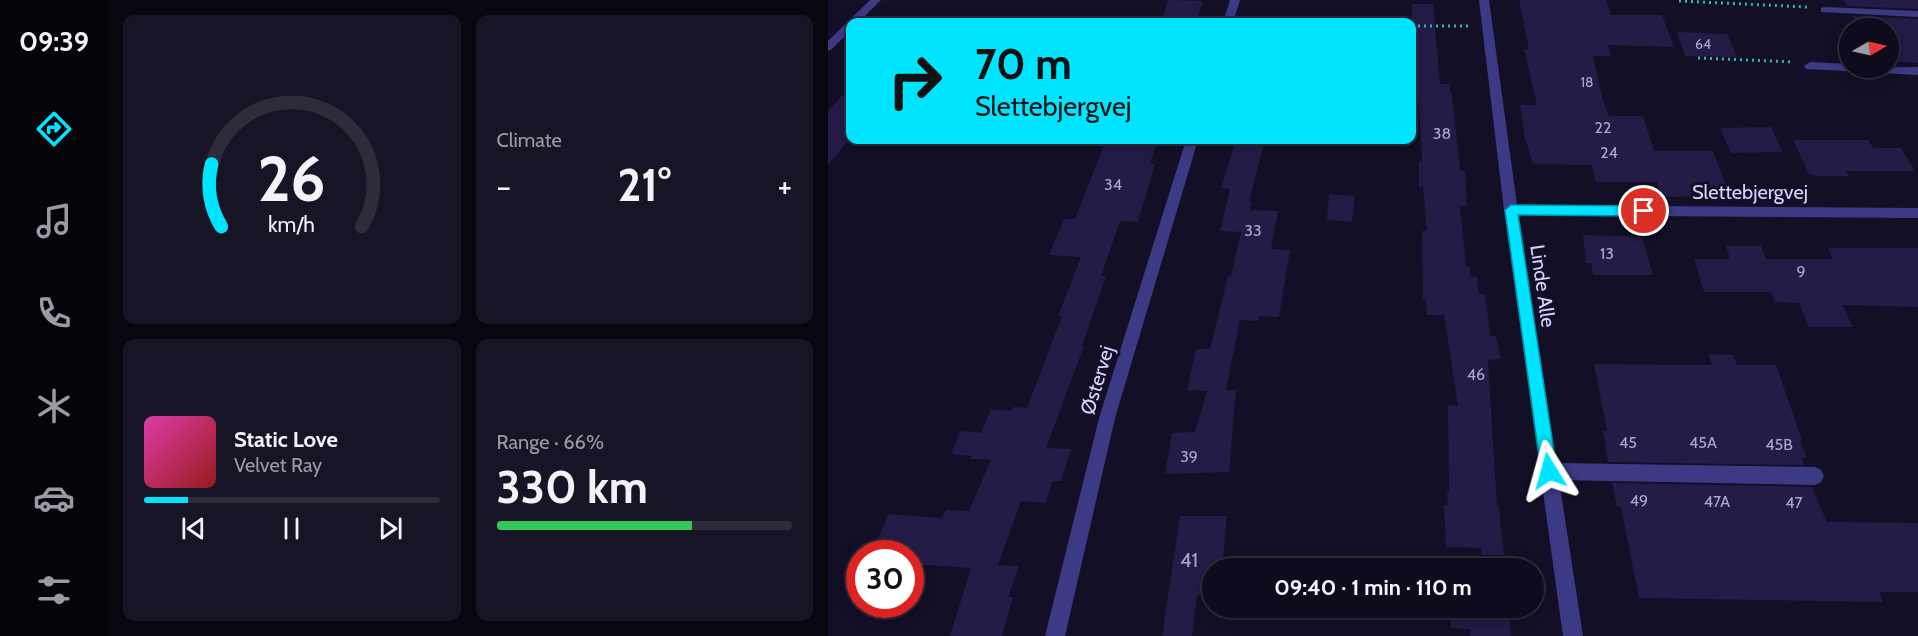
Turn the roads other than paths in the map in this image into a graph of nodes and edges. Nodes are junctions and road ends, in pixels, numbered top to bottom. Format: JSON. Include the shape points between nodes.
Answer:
{"nodes":[{"id":1,"x":876,"y":0,"type":"edge"},
{"id":2,"x":1235,"y":0,"type":"edge"},
{"id":3,"x":1484,"y":0,"type":"edge"},
{"id":4,"x":1825,"y":10,"type":"road end"},
{"id":5,"x":1918,"y":14,"type":"edge"},
{"id":6,"x":858,"y":18,"type":"edge"},
{"id":7,"x":1229,"y":18,"type":"edge"},
{"id":8,"x":846,"y":30,"type":"edge"},
{"id":9,"x":828,"y":47,"type":"edge"},
{"id":10,"x":1810,"y":66,"type":"road end"},
{"id":11,"x":1918,"y":71,"type":"edge"},
{"id":12,"x":1191,"y":144,"type":"edge"},
{"id":13,"x":1511,"y":210,"type":"junction"},
{"id":14,"x":1918,"y":213,"type":"edge"},
{"id":15,"x":1549,"y":471,"type":"junction"},
{"id":16,"x":1815,"y":476,"type":"dead end"},
{"id":17,"x":1055,"y":636,"type":"edge"},
{"id":18,"x":1574,"y":636,"type":"edge"}],
"edges":[{"from":1,"to":6,"type":"street"},
{"from":2,"to":7,"type":"street"},
{"from":3,"to":13,"type":"street","name":"Linde Alle"},
{"from":4,"to":5,"type":"street"},
{"from":8,"to":9,"type":"street"},
{"from":10,"to":11,"type":"street"},
{"from":12,"to":17,"type":"street","name":"Østervej","via":[[1107,418]]},
{"from":13,"to":14,"type":"street","name":"Slettebjergvej"},
{"from":13,"to":15,"type":"street","name":"Linde Alle"},
{"from":15,"to":16,"type":"street"},
{"from":15,"to":18,"type":"street","name":"Linde Alle"}]}
